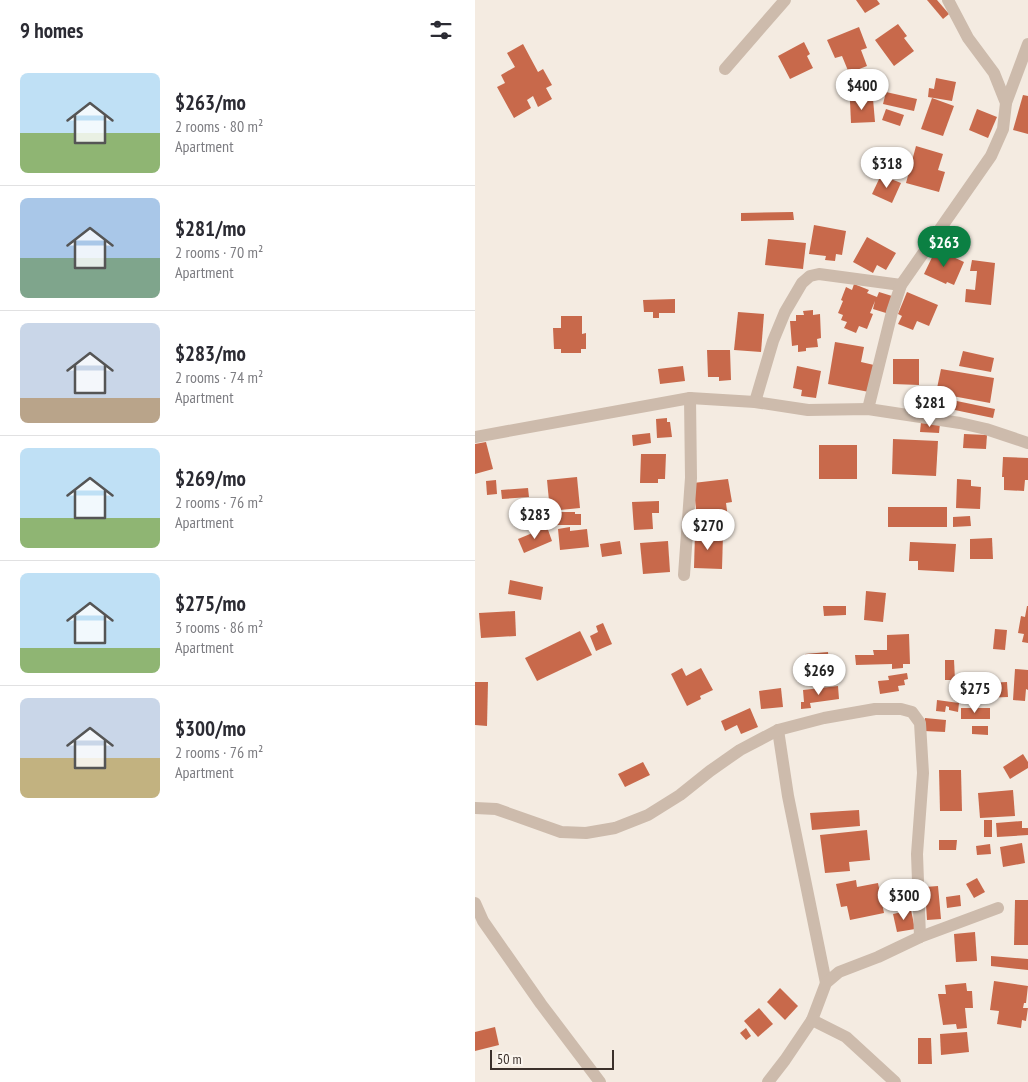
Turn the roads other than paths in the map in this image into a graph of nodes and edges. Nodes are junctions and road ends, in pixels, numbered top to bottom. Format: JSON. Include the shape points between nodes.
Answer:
{"nodes":[{"id":1,"x":785,"y":0,"type":"edge"},
{"id":2,"x":948,"y":0,"type":"edge"},
{"id":3,"x":1028,"y":44,"type":"edge"},
{"id":4,"x":725,"y":69,"type":"dead end"},
{"id":5,"x":1006,"y":103,"type":"junction"},
{"id":6,"x":901,"y":285,"type":"junction"},
{"id":7,"x":690,"y":398,"type":"junction"},
{"id":8,"x":755,"y":402,"type":"junction"},
{"id":9,"x":868,"y":409,"type":"junction"},
{"id":10,"x":475,"y":437,"type":"edge"},
{"id":11,"x":1028,"y":443,"type":"edge"},
{"id":12,"x":684,"y":575,"type":"dead end"},
{"id":13,"x":778,"y":730,"type":"junction"},
{"id":14,"x":475,"y":808,"type":"edge"},
{"id":15,"x":475,"y":903,"type":"edge"},
{"id":16,"x":998,"y":908,"type":"dead end"},
{"id":17,"x":919,"y":937,"type":"junction"},
{"id":18,"x":826,"y":983,"type":"junction"},
{"id":19,"x":812,"y":1020,"type":"junction"},
{"id":20,"x":600,"y":1082,"type":"edge"},
{"id":21,"x":768,"y":1082,"type":"edge"},
{"id":22,"x":895,"y":1082,"type":"edge"}],
"edges":[{"from":1,"to":4,"type":"street"},
{"from":2,"to":5,"type":"street","via":[[968,38],[993,74]]},
{"from":3,"to":5,"type":"street"},
{"from":5,"to":6,"type":"street","via":[[1003,130],[991,156]]},
{"from":6,"to":8,"type":"street","via":[[819,274],[810,276],[802,283],[785,312]]},
{"from":6,"to":9,"type":"street","via":[[891,312]]},
{"from":7,"to":8,"type":"street"},
{"from":7,"to":10,"type":"street"},
{"from":7,"to":12,"type":"street","via":[[691,478]]},
{"from":8,"to":9,"type":"street","via":[[808,410]]},
{"from":9,"to":11,"type":"street","via":[[959,423]]},
{"from":13,"to":14,"type":"street","via":[[740,750],[681,795],[648,815],[615,828],[586,833],[561,832],[496,809]]},
{"from":13,"to":17,"type":"street","via":[[875,710],[912,712],[919,724],[923,772],[917,854]]},
{"from":13,"to":18,"type":"street"},
{"from":15,"to":20,"type":"street","via":[[483,921],[535,996]]},
{"from":16,"to":17,"type":"street"},
{"from":17,"to":18,"type":"street","via":[[839,972]]},
{"from":18,"to":19,"type":"street"},
{"from":19,"to":21,"type":"street"},
{"from":19,"to":22,"type":"street","via":[[846,1037]]}]}
